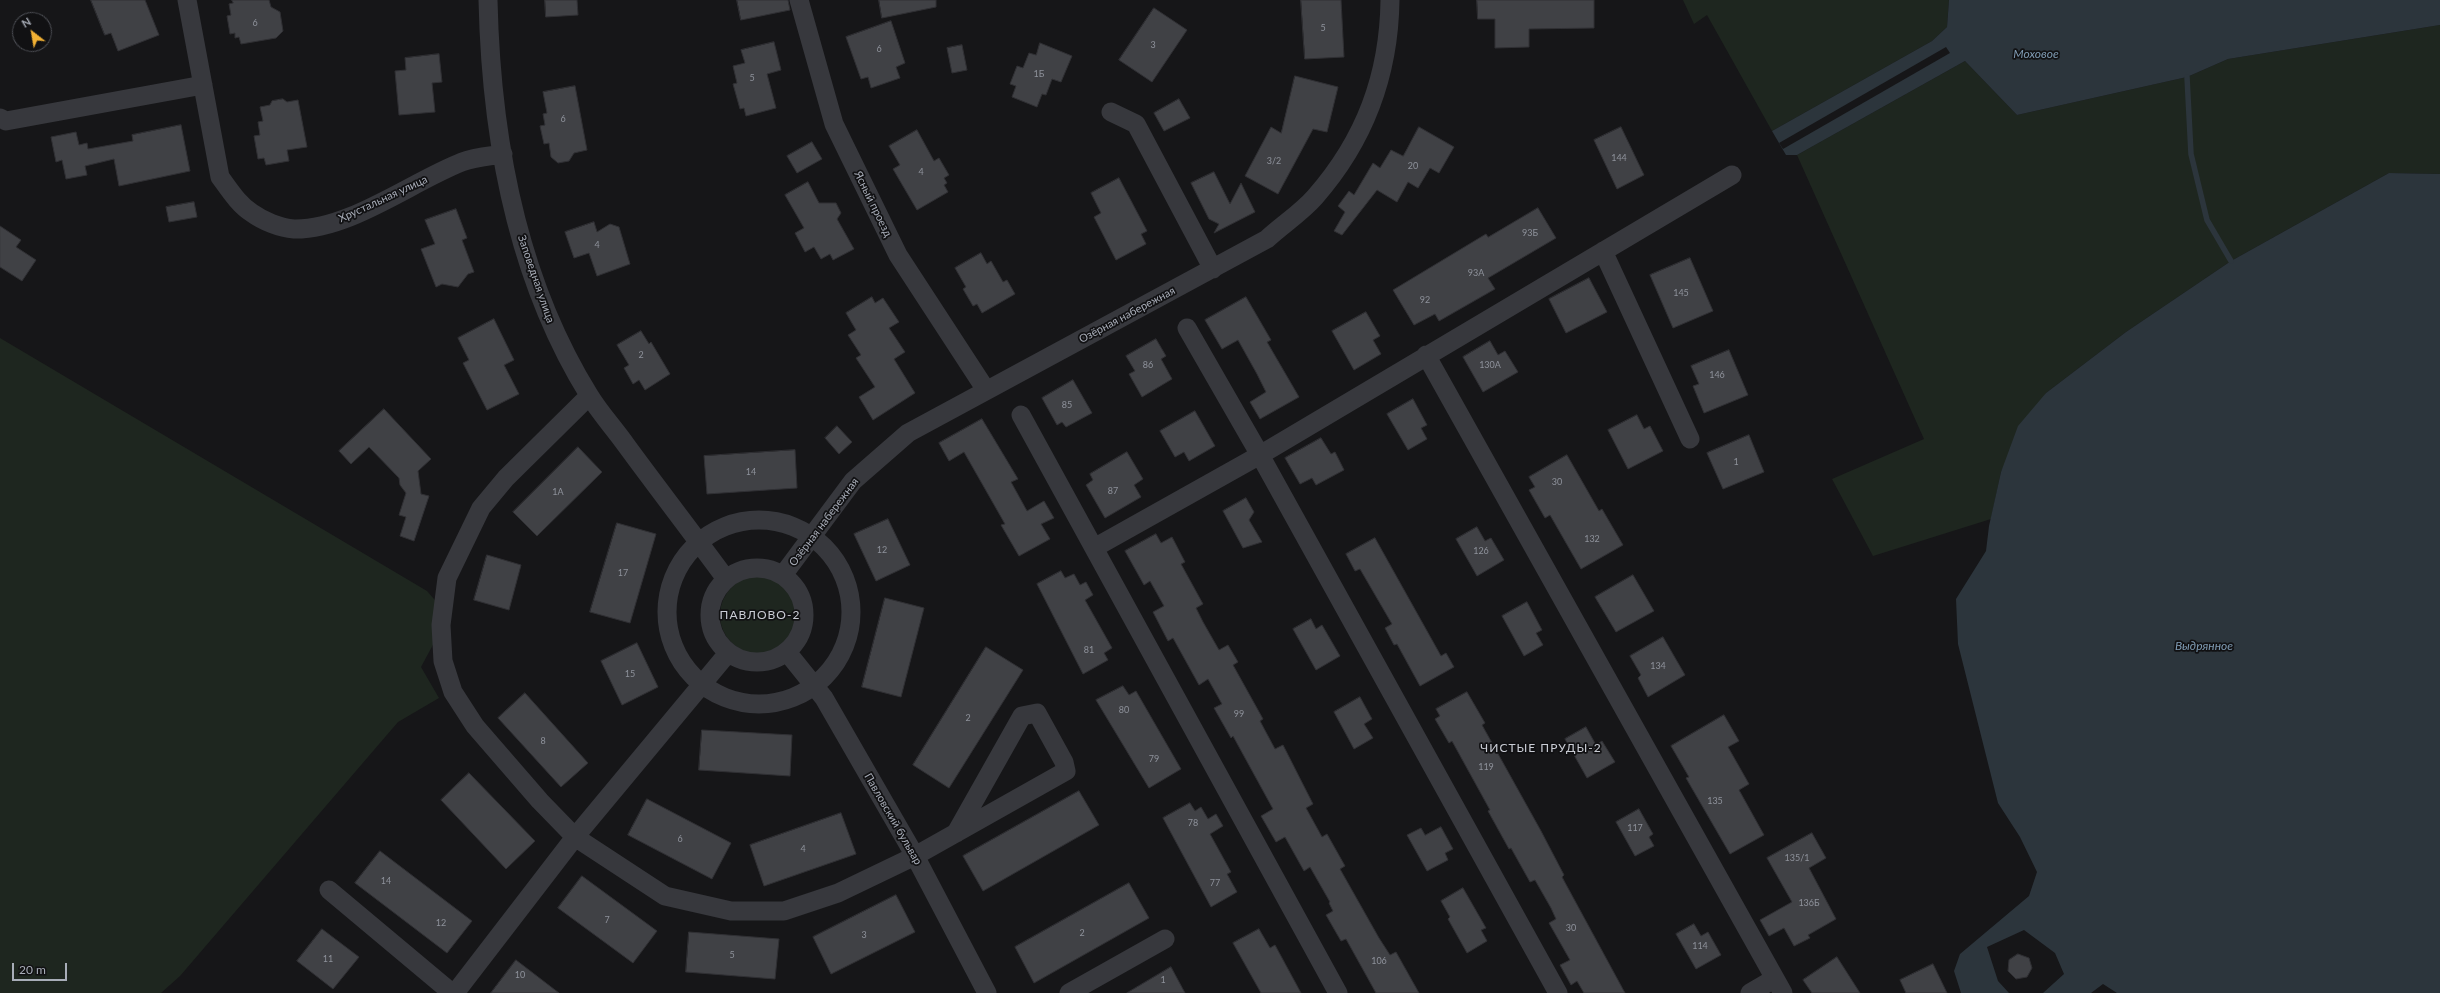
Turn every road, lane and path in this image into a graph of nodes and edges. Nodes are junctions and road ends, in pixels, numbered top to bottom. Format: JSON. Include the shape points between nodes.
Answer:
{"nodes":[{"id":1,"x":187,"y":0,"type":"edge"},
{"id":2,"x":488,"y":0,"type":"edge"},
{"id":3,"x":799,"y":0,"type":"edge"},
{"id":4,"x":1390,"y":0,"type":"edge"},
{"id":5,"x":203,"y":85,"type":"junction"},
{"id":6,"x":1111,"y":112,"type":"dead end"},
{"id":7,"x":2,"y":124,"type":"edge"},
{"id":8,"x":503,"y":154,"type":"junction"},
{"id":9,"x":1732,"y":175,"type":"dead end"},
{"id":10,"x":1603,"y":251,"type":"junction"},
{"id":11,"x":1213,"y":269,"type":"junction"},
{"id":12,"x":1188,"y":328,"type":"dead end"},
{"id":13,"x":1426,"y":356,"type":"junction"},
{"id":14,"x":986,"y":390,"type":"junction"},
{"id":15,"x":589,"y":396,"type":"junction"},
{"id":16,"x":1021,"y":414,"type":"dead end"},
{"id":17,"x":1690,"y":439,"type":"dead end"},
{"id":18,"x":1260,"y":455,"type":"junction"},
{"id":19,"x":811,"y":536,"type":"junction"},
{"id":20,"x":699,"y":542,"type":"junction"},
{"id":21,"x":1094,"y":548,"type":"junction"},
{"id":22,"x":783,"y":575,"type":"junction"},
{"id":23,"x":726,"y":579,"type":"junction"},
{"id":24,"x":787,"y":652,"type":"junction"},
{"id":25,"x":728,"y":653,"type":"junction"},
{"id":26,"x":701,"y":684,"type":"junction"},
{"id":27,"x":815,"y":685,"type":"junction"},
{"id":28,"x":956,"y":833,"type":"junction"},
{"id":29,"x":575,"y":837,"type":"junction"},
{"id":30,"x":915,"y":856,"type":"junction"},
{"id":31,"x":329,"y":890,"type":"dead end"},
{"id":32,"x":1165,"y":939,"type":"dead end"},
{"id":33,"x":1779,"y":986,"type":"edge"},
{"id":34,"x":454,"y":993,"type":"edge"},
{"id":35,"x":987,"y":993,"type":"edge"},
{"id":36,"x":1069,"y":993,"type":"edge"},
{"id":37,"x":1338,"y":993,"type":"edge"},
{"id":38,"x":1558,"y":993,"type":"edge"},
{"id":39,"x":1750,"y":993,"type":"edge"}],
"edges":[{"from":1,"to":5,"type":"street","name":"Хрустальная улица"},
{"from":2,"to":8,"type":"street","name":"Заповедная улица","via":[[489,46]]},
{"from":3,"to":14,"type":"street","name":"Ясный проезд","via":[[834,124],[898,255]]},
{"from":4,"to":11,"type":"street","name":"Озёрная набережная","via":[[1389,35],[1378,91],[1355,144],[1314,198],[1267,239]]},
{"from":5,"to":7,"type":"street"},
{"from":5,"to":8,"type":"street","name":"Хрустальная улица","via":[[220,177],[250,213],[269,223],[292,229],[314,227],[340,220],[463,161]]},
{"from":6,"to":11,"type":"street","via":[[1136,124]]},
{"from":8,"to":15,"type":"street","name":"Заповедная улица","via":[[522,244],[546,315]]},
{"from":9,"to":10,"type":"street"},
{"from":10,"to":13,"type":"street"},
{"from":10,"to":17,"type":"street"},
{"from":11,"to":14,"type":"street","name":"Озёрная набережная"},
{"from":12,"to":18,"type":"street"},
{"from":13,"to":18,"type":"street"},
{"from":13,"to":33,"type":"street"},
{"from":14,"to":19,"type":"street","name":"Озёрная набережная","via":[[908,433],[853,481]]},
{"from":15,"to":20,"type":"street","name":"Заповедная улица"},
{"from":15,"to":29,"type":"street","via":[[506,478],[481,508],[446,578],[441,625],[443,661],[453,692],[475,726]]},
{"from":16,"to":21,"type":"street"},
{"from":18,"to":21,"type":"street"},
{"from":18,"to":38,"type":"street"},
{"from":19,"to":20,"type":"street","via":[[784,523],[754,520],[725,526]]},
{"from":19,"to":22,"type":"street","name":"Озёрная набережная"},
{"from":19,"to":27,"type":"street","via":[[832,555],[846,580],[851,609],[848,637],[835,664]]},
{"from":20,"to":23,"type":"street","name":"Заповедная улица"},
{"from":20,"to":26,"type":"street","via":[[678,567],[668,598],[669,631],[681,661]]},
{"from":21,"to":37,"type":"street"},
{"from":22,"to":23,"type":"street","via":[[769,569],[754,567],[739,571]]},
{"from":22,"to":24,"type":"street","via":[[796,588],[804,604],[805,622],[799,639]]},
{"from":23,"to":25,"type":"street","via":[[715,592],[710,608],[711,625],[717,640]]},
{"from":24,"to":25,"type":"street","via":[[773,660],[757,663],[742,660]]},
{"from":24,"to":27,"type":"street","name":"Павловский бульвар"},
{"from":25,"to":26,"type":"street"},
{"from":26,"to":27,"type":"street","via":[[724,697],[747,703],[771,703],[795,697]]},
{"from":26,"to":29,"type":"street"},
{"from":27,"to":30,"type":"street","name":"Павловский бульвар"},
{"from":28,"to":28,"type":"street","via":[[1066,771],[1064,762],[1037,713],[1022,716]]},
{"from":28,"to":30,"type":"street"},
{"from":29,"to":30,"type":"street","via":[[665,896],[731,911],[784,911],[838,893]]},
{"from":29,"to":34,"type":"street"},
{"from":30,"to":35,"type":"street","name":"Павловский бульвар"},
{"from":31,"to":34,"type":"street"},
{"from":32,"to":36,"type":"street"},
{"from":33,"to":39,"type":"street"}]}
